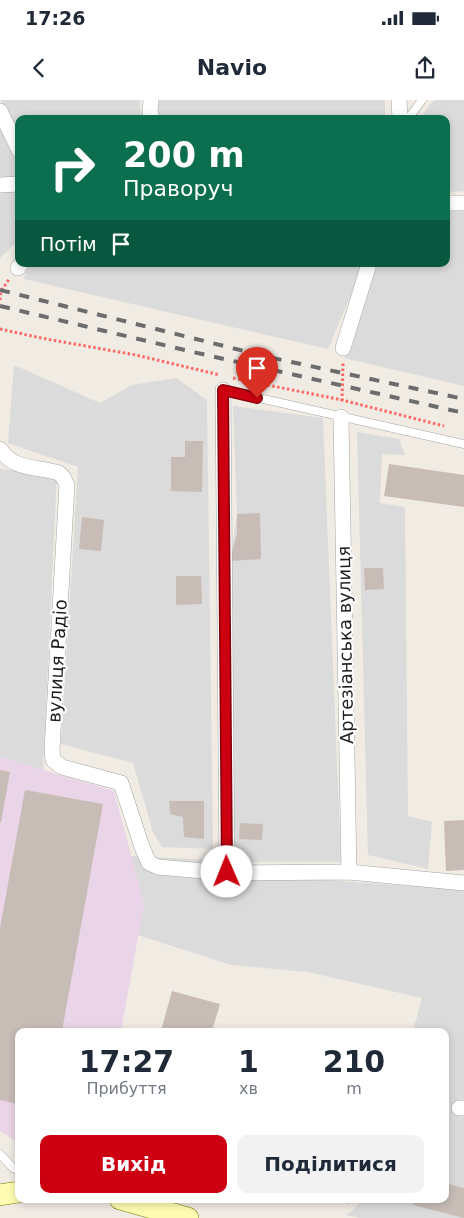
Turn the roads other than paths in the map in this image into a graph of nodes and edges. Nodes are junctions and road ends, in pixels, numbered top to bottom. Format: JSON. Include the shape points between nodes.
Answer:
{"nodes":[{"id":1,"x":151,"y":100,"type":"edge"},
{"id":2,"x":399,"y":100,"type":"edge"},
{"id":3,"x":422,"y":100,"type":"edge"},
{"id":4,"x":0,"y":111,"type":"edge"},
{"id":5,"x":151,"y":115,"type":"edge"},
{"id":6,"x":400,"y":115,"type":"edge"},
{"id":7,"x":411,"y":115,"type":"edge"},
{"id":8,"x":15,"y":142,"type":"edge"},
{"id":9,"x":15,"y":184,"type":"edge"},
{"id":10,"x":0,"y":185,"type":"edge"},
{"id":11,"x":450,"y":203,"type":"edge"},
{"id":12,"x":464,"y":203,"type":"edge"},
{"id":13,"x":368,"y":267,"type":"edge"},
{"id":14,"x":343,"y":348,"type":"road end"},
{"id":15,"x":223,"y":390,"type":"joint"},
{"id":16,"x":341,"y":417,"type":"junction"},
{"id":17,"x":464,"y":444,"type":"edge"},
{"id":18,"x":0,"y":449,"type":"edge"},
{"id":19,"x":227,"y":872,"type":"junction"},
{"id":20,"x":349,"y":872,"type":"junction"},
{"id":21,"x":464,"y":883,"type":"edge"},
{"id":22,"x":0,"y":1154,"type":"edge"},
{"id":23,"x":15,"y":1169,"type":"edge"},
{"id":24,"x":15,"y":1193,"type":"edge"},
{"id":25,"x":0,"y":1195,"type":"edge"},
{"id":26,"x":134,"y":1203,"type":"edge"},
{"id":27,"x":188,"y":1218,"type":"edge"}],
"edges":[{"from":1,"to":5,"type":"street"},
{"from":2,"to":6,"type":"street"},
{"from":3,"to":7,"type":"lane"},
{"from":4,"to":8,"type":"street"},
{"from":9,"to":10,"type":"street"},
{"from":11,"to":12,"type":"street"},
{"from":13,"to":14,"type":"street"},
{"from":15,"to":16,"type":"lane"},
{"from":15,"to":19,"type":"street"},
{"from":16,"to":17,"type":"lane"},
{"from":16,"to":20,"type":"street","name":"Артезіанська вулиця"},
{"from":18,"to":19,"type":"street","name":"вулиця Радіо","via":[[10,461],[23,467],[59,473],[67,485],[53,760],[62,767],[121,783],[149,863]]},
{"from":19,"to":20,"type":"street"},
{"from":20,"to":21,"type":"street"},
{"from":22,"to":23,"type":"lane"},
{"from":24,"to":25,"type":"main road"},
{"from":26,"to":27,"type":"main road"}]}
